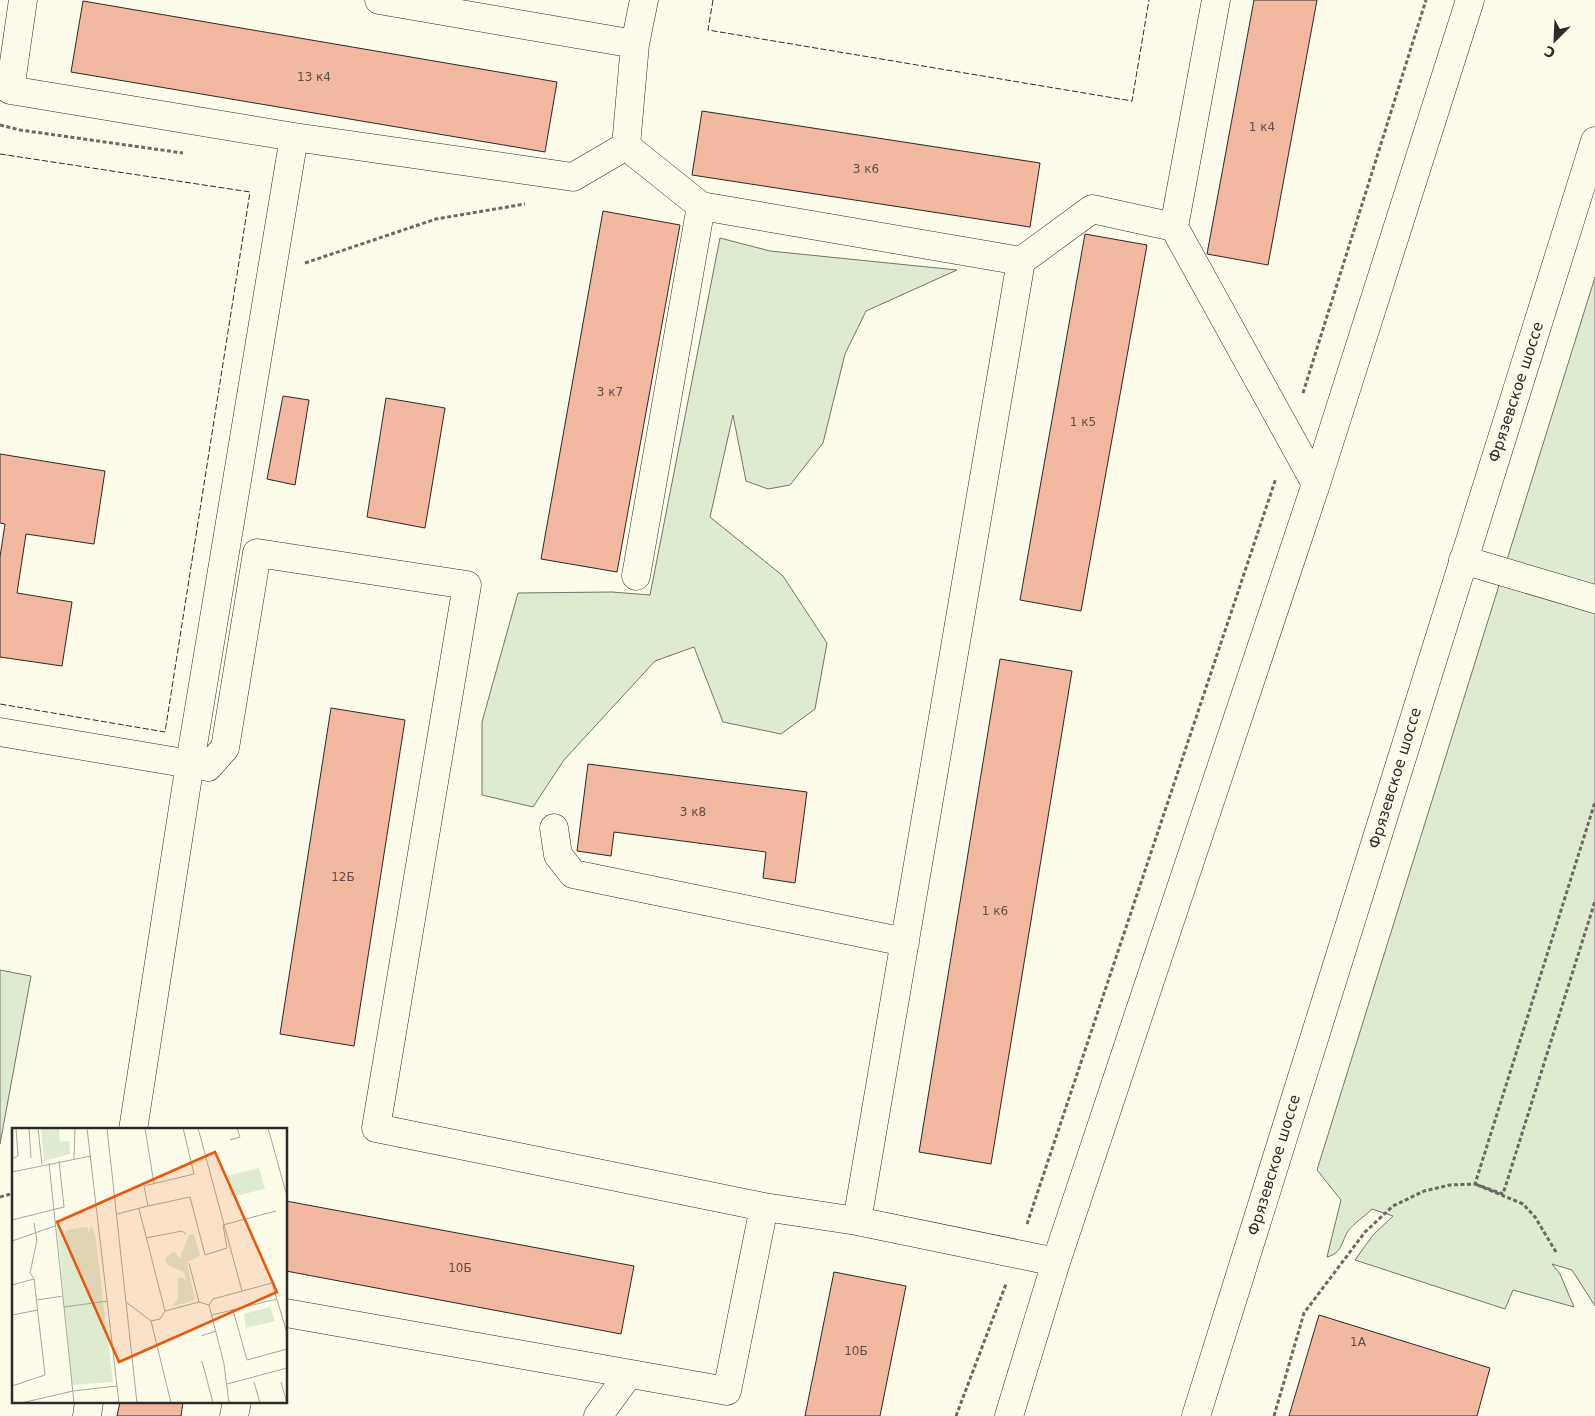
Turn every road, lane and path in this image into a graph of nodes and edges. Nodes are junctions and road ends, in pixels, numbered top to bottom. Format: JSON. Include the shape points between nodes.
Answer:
{"nodes":[{"id":1,"x":23,"y":0,"type":"edge"},
{"id":2,"x":379,"y":0,"type":"edge"},
{"id":3,"x":644,"y":0,"type":"edge"},
{"id":4,"x":1216,"y":0,"type":"edge"},
{"id":5,"x":1426,"y":0,"type":"edge"},
{"id":6,"x":1470,"y":0,"type":"edge"},
{"id":7,"x":443,"y":6,"type":"edge"},
{"id":8,"x":635,"y":44,"type":"junction"},
{"id":9,"x":294,"y":137,"type":"junction"},
{"id":10,"x":1595,"y":142,"type":"edge"},
{"id":11,"x":626,"y":146,"type":"junction"},
{"id":12,"x":532,"y":203,"type":"dead end"},
{"id":13,"x":701,"y":206,"type":"junction"},
{"id":14,"x":1174,"y":227,"type":"junction"},
{"id":15,"x":1021,"y":261,"type":"junction"},
{"id":16,"x":267,"y":292,"type":"junction"},
{"id":17,"x":1290,"y":436,"type":"junction"},
{"id":18,"x":1316,"y":484,"type":"junction"},
{"id":19,"x":1463,"y":560,"type":"junction"},
{"id":20,"x":636,"y":576,"type":"dead end"},
{"id":21,"x":1595,"y":599,"type":"edge"},
{"id":22,"x":0,"y":732,"type":"edge"},
{"id":23,"x":190,"y":763,"type":"junction"},
{"id":24,"x":1595,"y":802,"type":"edge"},
{"id":25,"x":554,"y":828,"type":"dead end"},
{"id":26,"x":1595,"y":901,"type":"edge"},
{"id":27,"x":905,"y":942,"type":"junction"},
{"id":28,"x":133,"y":1128,"type":"edge"},
{"id":29,"x":1475,"y":1184,"type":"junction"},
{"id":30,"x":764,"y":1207,"type":"junction"},
{"id":31,"x":857,"y":1221,"type":"junction"},
{"id":32,"x":1556,"y":1252,"type":"dead end"},
{"id":33,"x":1017,"y":1254,"type":"junction"},
{"id":34,"x":1056,"y":1262,"type":"junction"},
{"id":35,"x":288,"y":1313,"type":"edge"},
{"id":36,"x":629,"y":1374,"type":"junction"},
{"id":37,"x":598,"y":1416,"type":"edge"},
{"id":38,"x":956,"y":1416,"type":"edge"},
{"id":39,"x":1009,"y":1416,"type":"edge"},
{"id":40,"x":1196,"y":1416,"type":"edge"},
{"id":41,"x":1274,"y":1416,"type":"edge"}],
"edges":[{"from":1,"to":9,"type":"main road","via":[[10,90]]},
{"from":2,"to":7,"type":"main road"},
{"from":3,"to":8,"type":"main road"},
{"from":4,"to":14,"type":"main road"},
{"from":5,"to":17,"type":"path"},
{"from":6,"to":18,"type":"main road"},
{"from":7,"to":8,"type":"main road"},
{"from":8,"to":11,"type":"main road"},
{"from":9,"to":11,"type":"main road","via":[[573,177]]},
{"from":9,"to":16,"type":"main road"},
{"from":10,"to":19,"type":"main road","name":"Фрязевское шоссе"},
{"from":11,"to":13,"type":"main road"},
{"from":12,"to":16,"type":"path","via":[[436,219],[338,251],[302,264]]},
{"from":13,"to":15,"type":"main road"},
{"from":13,"to":20,"type":"main road"},
{"from":14,"to":15,"type":"main road","via":[[1092,209]]},
{"from":14,"to":17,"type":"main road"},
{"from":15,"to":27,"type":"main road"},
{"from":16,"to":23,"type":"main road"},
{"from":17,"to":18,"type":"main road"},
{"from":17,"to":33,"type":"path"},
{"from":18,"to":34,"type":"main road"},
{"from":19,"to":21,"type":"main road"},
{"from":19,"to":40,"type":"main road","name":"Фрязевское шоссе"},
{"from":22,"to":23,"type":"main road"},
{"from":23,"to":28,"type":"main road"},
{"from":23,"to":30,"type":"main road","via":[[208,766],[225,748],[257,553],[467,585],[376,1128]]},
{"from":24,"to":29,"type":"path"},
{"from":25,"to":27,"type":"main road","via":[[558,855],[573,874]]},
{"from":26,"to":29,"type":"path","via":[[1503,1194]]},
{"from":27,"to":31,"type":"main road"},
{"from":29,"to":32,"type":"path","via":[[1523,1204],[1535,1216]]},
{"from":29,"to":41,"type":"path","via":[[1424,1191],[1393,1206],[1364,1232],[1304,1313]]},
{"from":30,"to":31,"type":"main road"},
{"from":30,"to":36,"type":"main road","via":[[727,1391]]},
{"from":31,"to":33,"type":"main road"},
{"from":33,"to":34,"type":"main road"},
{"from":33,"to":38,"type":"path"},
{"from":34,"to":39,"type":"main road"},
{"from":35,"to":36,"type":"main road"},
{"from":36,"to":37,"type":"main road"}]}
